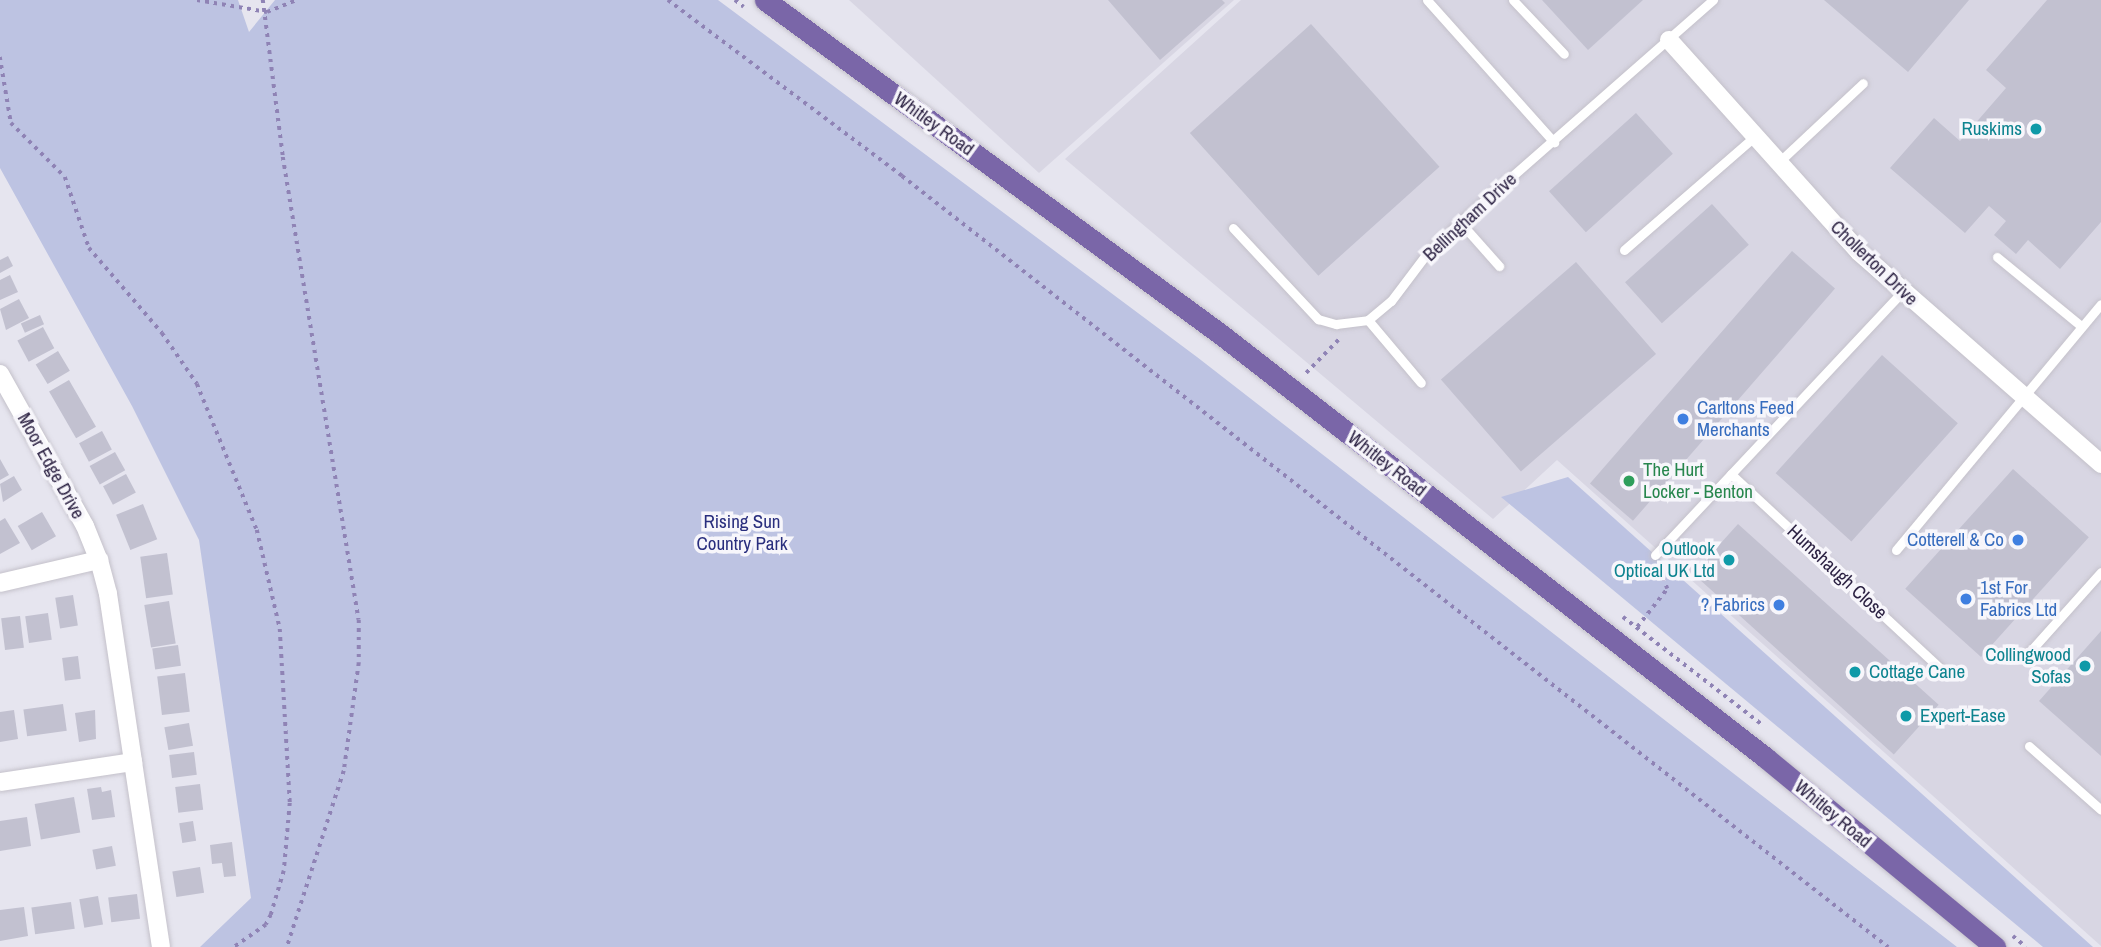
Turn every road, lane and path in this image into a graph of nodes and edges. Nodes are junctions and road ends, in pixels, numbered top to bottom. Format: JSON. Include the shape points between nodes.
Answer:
{"nodes":[{"id":1,"x":197,"y":0,"type":"edge"},
{"id":2,"x":263,"y":0,"type":"edge"},
{"id":3,"x":297,"y":0,"type":"edge"},
{"id":4,"x":668,"y":0,"type":"edge"},
{"id":5,"x":765,"y":0,"type":"edge"},
{"id":6,"x":1427,"y":0,"type":"edge"},
{"id":7,"x":1444,"y":0,"type":"edge"},
{"id":8,"x":1513,"y":0,"type":"edge"},
{"id":9,"x":1713,"y":0,"type":"edge"},
{"id":10,"x":1434,"y":8,"type":"junction"},
{"id":11,"x":267,"y":12,"type":"junction"},
{"id":12,"x":1669,"y":40,"type":"junction"},
{"id":13,"x":1564,"y":54,"type":"dead end"},
{"id":14,"x":0,"y":57,"type":"edge"},
{"id":15,"x":1863,"y":83,"type":"dead end"},
{"id":16,"x":1755,"y":136,"type":"junction"},
{"id":17,"x":1554,"y":142,"type":"junction"},
{"id":18,"x":1779,"y":162,"type":"junction"},
{"id":19,"x":1460,"y":222,"type":"junction"},
{"id":20,"x":1233,"y":228,"type":"dead end"},
{"id":21,"x":1624,"y":250,"type":"dead end"},
{"id":22,"x":1997,"y":257,"type":"dead end"},
{"id":23,"x":1499,"y":266,"type":"dead end"},
{"id":24,"x":1902,"y":292,"type":"junction"},
{"id":25,"x":2101,"y":304,"type":"edge"},
{"id":26,"x":1368,"y":320,"type":"junction"},
{"id":27,"x":1354,"y":324,"type":"junction"},
{"id":28,"x":2081,"y":327,"type":"junction"},
{"id":29,"x":0,"y":374,"type":"edge"},
{"id":30,"x":1301,"y":379,"type":"dead end"},
{"id":31,"x":1421,"y":383,"type":"dead end"},
{"id":32,"x":2021,"y":394,"type":"junction"},
{"id":33,"x":2101,"y":464,"type":"edge"},
{"id":34,"x":1731,"y":474,"type":"junction"},
{"id":35,"x":1896,"y":550,"type":"dead end"},
{"id":36,"x":1655,"y":555,"type":"joint"},
{"id":37,"x":99,"y":560,"type":"junction"},
{"id":38,"x":2101,"y":572,"type":"edge"},
{"id":39,"x":0,"y":583,"type":"edge"},
{"id":40,"x":1637,"y":627,"type":"dead end"},
{"id":41,"x":2025,"y":657,"type":"dead end"},
{"id":42,"x":1942,"y":670,"type":"dead end"},
{"id":43,"x":2029,"y":746,"type":"dead end"},
{"id":44,"x":133,"y":762,"type":"junction"},
{"id":45,"x":0,"y":782,"type":"edge"},
{"id":46,"x":2101,"y":810,"type":"edge"},
{"id":47,"x":161,"y":947,"type":"edge"},
{"id":48,"x":235,"y":947,"type":"edge"},
{"id":49,"x":287,"y":947,"type":"edge"},
{"id":50,"x":1888,"y":947,"type":"edge"},
{"id":51,"x":1995,"y":947,"type":"edge"}],
"edges":[{"from":1,"to":11,"type":"path"},
{"from":2,"to":11,"type":"path"},
{"from":3,"to":11,"type":"path"},
{"from":4,"to":50,"type":"path","via":[[902,176]]},
{"from":5,"to":51,"type":"main road","name":"Whitley Road","via":[[1223,336],[1766,758]]},
{"from":6,"to":10,"type":"lane"},
{"from":7,"to":10,"type":"lane"},
{"from":8,"to":13,"type":"lane"},
{"from":9,"to":12,"type":"lane","name":"Bellingham Drive"},
{"from":10,"to":17,"type":"lane"},
{"from":11,"to":49,"type":"path","via":[[283,157],[359,620],[359,663],[344,771]]},
{"from":12,"to":16,"type":"street","name":"Chollerton Drive"},
{"from":12,"to":17,"type":"lane","name":"Bellingham Drive"},
{"from":14,"to":48,"type":"path","via":[[11,123],[57,167],[70,188],[89,248],[162,333],[197,384],[260,543],[282,643],[290,803],[284,871],[271,915],[266,925]]},
{"from":15,"to":18,"type":"lane"},
{"from":16,"to":18,"type":"street","name":"Chollerton Drive"},
{"from":16,"to":21,"type":"lane"},
{"from":17,"to":19,"type":"lane","name":"Bellingham Drive"},
{"from":18,"to":24,"type":"street","name":"Chollerton Drive","via":[[1859,252]]},
{"from":19,"to":23,"type":"lane"},
{"from":19,"to":26,"type":"lane","name":"Bellingham Drive","via":[[1425,256],[1391,302]]},
{"from":20,"to":27,"type":"lane","name":"Bellingham Drive","via":[[1318,319]]},
{"from":22,"to":28,"type":"lane"},
{"from":24,"to":32,"type":"street","name":"Chollerton Drive"},
{"from":24,"to":34,"type":"lane"},
{"from":25,"to":28,"type":"lane"},
{"from":26,"to":27,"type":"lane","name":"Bellingham Drive"},
{"from":26,"to":31,"type":"lane"},
{"from":27,"to":30,"type":"path"},
{"from":28,"to":32,"type":"lane"},
{"from":29,"to":37,"type":"street","name":"Moor Edge Drive","via":[[85,526]]},
{"from":32,"to":33,"type":"street","name":"Chollerton Drive"},
{"from":32,"to":35,"type":"lane"},
{"from":34,"to":36,"type":"lane"},
{"from":34,"to":42,"type":"lane","name":"Humshaugh Close"},
{"from":36,"to":40,"type":"path","via":[[1667,589]]},
{"from":37,"to":39,"type":"street"},
{"from":37,"to":44,"type":"street","name":"Moor Edge Drive"},
{"from":38,"to":41,"type":"lane"},
{"from":43,"to":46,"type":"lane"},
{"from":44,"to":45,"type":"street"},
{"from":44,"to":47,"type":"street","name":"Moor Edge Drive"}]}
